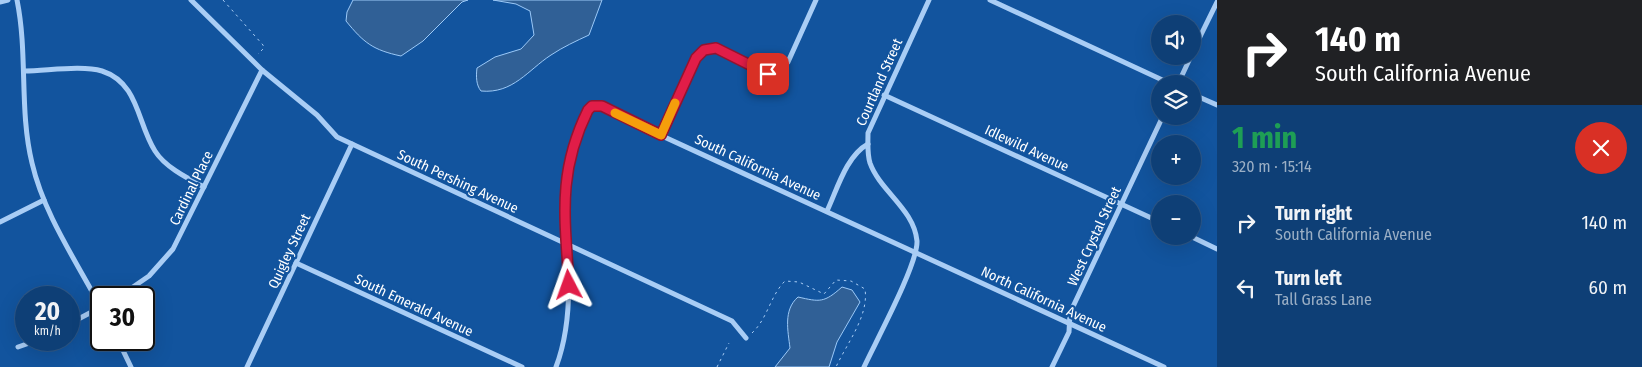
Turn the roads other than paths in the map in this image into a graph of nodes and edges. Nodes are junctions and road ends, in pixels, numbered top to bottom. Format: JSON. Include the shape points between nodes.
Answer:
{"nodes":[{"id":1,"x":8,"y":0,"type":"edge"},
{"id":2,"x":17,"y":0,"type":"edge"},
{"id":3,"x":191,"y":0,"type":"edge"},
{"id":4,"x":816,"y":0,"type":"edge"},
{"id":5,"x":929,"y":0,"type":"edge"},
{"id":6,"x":990,"y":0,"type":"edge"},
{"id":7,"x":0,"y":2,"type":"edge"},
{"id":8,"x":1217,"y":2,"type":"edge"},
{"id":9,"x":1201,"y":36,"type":"edge"},
{"id":10,"x":262,"y":70,"type":"junction"},
{"id":11,"x":25,"y":71,"type":"junction"},
{"id":12,"x":1152,"y":75,"type":"edge"},
{"id":13,"x":884,"y":94,"type":"junction"},
{"id":14,"x":1201,"y":98,"type":"edge"},
{"id":15,"x":1217,"y":105,"type":"edge"},
{"id":16,"x":1158,"y":125,"type":"edge"},
{"id":17,"x":661,"y":135,"type":"junction"},
{"id":18,"x":352,"y":144,"type":"junction"},
{"id":19,"x":868,"y":144,"type":"junction"},
{"id":20,"x":204,"y":187,"type":"junction"},
{"id":21,"x":44,"y":200,"type":"junction"},
{"id":22,"x":1121,"y":204,"type":"junction"},
{"id":23,"x":827,"y":211,"type":"junction"},
{"id":24,"x":1151,"y":218,"type":"edge"},
{"id":25,"x":0,"y":222,"type":"edge"},
{"id":26,"x":1201,"y":241,"type":"edge"},
{"id":27,"x":565,"y":244,"type":"junction"},
{"id":28,"x":1217,"y":249,"type":"edge"},
{"id":29,"x":915,"y":252,"type":"junction"},
{"id":30,"x":296,"y":263,"type":"junction"},
{"id":31,"x":90,"y":286,"type":"edge"},
{"id":32,"x":136,"y":286,"type":"edge"},
{"id":33,"x":1068,"y":323,"type":"junction"},
{"id":34,"x":746,"y":338,"type":"road end"},
{"id":35,"x":123,"y":351,"type":"edge"},
{"id":36,"x":131,"y":367,"type":"edge"},
{"id":37,"x":247,"y":367,"type":"edge"},
{"id":38,"x":522,"y":367,"type":"edge"},
{"id":39,"x":556,"y":367,"type":"edge"},
{"id":40,"x":864,"y":367,"type":"edge"},
{"id":41,"x":1052,"y":367,"type":"edge"},
{"id":42,"x":1164,"y":367,"type":"edge"}],
"edges":[{"from":1,"to":7,"type":"street"},
{"from":2,"to":11,"type":"street"},
{"from":3,"to":10,"type":"street","name":"South Pershing Avenue"},
{"from":4,"to":17,"type":"street","via":[[788,62],[780,70],[768,74],[716,48],[704,50],[696,58]]},
{"from":5,"to":13,"type":"street","name":"Courtland Street"},
{"from":6,"to":12,"type":"street"},
{"from":8,"to":9,"type":"street"},
{"from":10,"to":18,"type":"street","name":"South Pershing Avenue","via":[[317,114],[337,137]]},
{"from":10,"to":20,"type":"street","name":"Cardinal Place"},
{"from":11,"to":20,"type":"street","via":[[93,70],[114,77],[133,98],[149,141],[161,158]]},
{"from":11,"to":21,"type":"street","via":[[28,145]]},
{"from":13,"to":19,"type":"street","name":"Courtland Street","via":[[873,119]]},
{"from":13,"to":22,"type":"street","name":"Idlewild Avenue"},
{"from":14,"to":15,"type":"street"},
{"from":16,"to":22,"type":"street","name":"West Crystal Street"},
{"from":17,"to":23,"type":"street","name":"South California Avenue"},
{"from":17,"to":27,"type":"street","name":"South California Avenue","via":[[602,106],[592,106],[582,122],[567,173]]},
{"from":18,"to":27,"type":"street","name":"South Pershing Avenue"},
{"from":18,"to":30,"type":"street","name":"Quigley Street"},
{"from":19,"to":23,"type":"street","via":[[860,148],[848,166]]},
{"from":19,"to":29,"type":"street","name":"Courtland Street","via":[[870,163],[879,179],[911,220],[917,242]]},
{"from":20,"to":32,"type":"street","name":"Cardinal Place","via":[[184,230],[161,264]]},
{"from":21,"to":25,"type":"street"},
{"from":21,"to":31,"type":"street"},
{"from":22,"to":24,"type":"street","name":"Idlewild Avenue"},
{"from":22,"to":33,"type":"street","name":"West Crystal Street"},
{"from":23,"to":29,"type":"street","name":"South California Avenue"},
{"from":26,"to":28,"type":"street"},
{"from":27,"to":34,"type":"street","name":"South Pershing Avenue","via":[[732,322]]},
{"from":27,"to":39,"type":"street","via":[[569,304]]},
{"from":29,"to":33,"type":"street","name":"North California Avenue"},
{"from":29,"to":40,"type":"street","via":[[913,263]]},
{"from":30,"to":37,"type":"street","name":"Quigley Street"},
{"from":30,"to":38,"type":"street","name":"South Emerald Avenue"},
{"from":33,"to":41,"type":"street","name":"West Crystal Street","via":[[1069,332]]},
{"from":33,"to":42,"type":"street","name":"North California Avenue"},
{"from":35,"to":36,"type":"street"}]}
